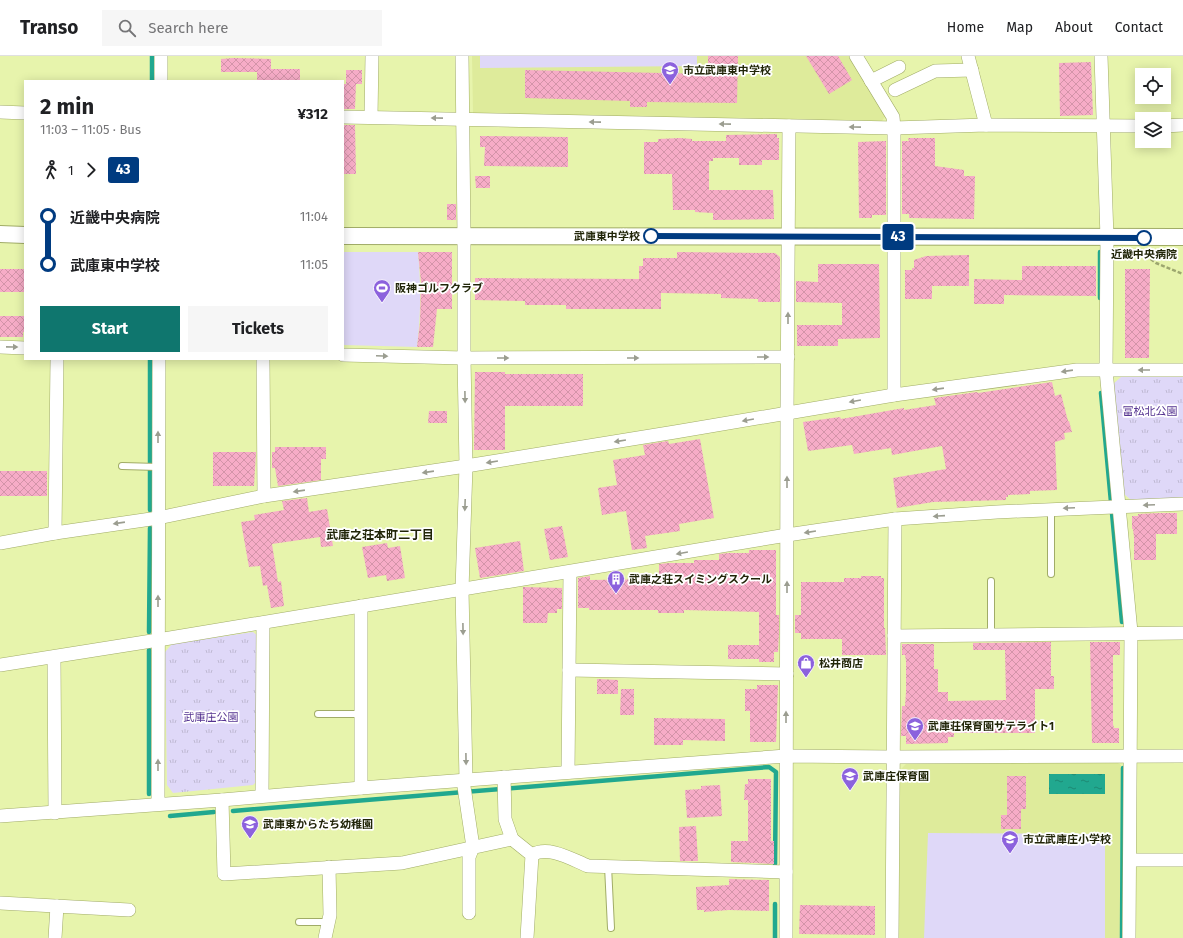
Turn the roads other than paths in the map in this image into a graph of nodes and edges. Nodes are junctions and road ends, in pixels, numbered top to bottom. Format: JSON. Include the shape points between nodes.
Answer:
{"nodes":[{"id":1,"x":161,"y":56,"type":"edge"},
{"id":2,"x":372,"y":56,"type":"edge"},
{"id":3,"x":462,"y":56,"type":"edge"},
{"id":4,"x":856,"y":56,"type":"edge"},
{"id":5,"x":968,"y":56,"type":"edge"},
{"id":6,"x":1101,"y":56,"type":"edge"},
{"id":7,"x":899,"y":67,"type":"dead end"},
{"id":8,"x":972,"y":70,"type":"junction"},
{"id":9,"x":161,"y":80,"type":"edge"},
{"id":10,"x":871,"y":81,"type":"junction"},
{"id":11,"x":895,"y":90,"type":"dead end"},
{"id":12,"x":0,"y":112,"type":"edge"},
{"id":13,"x":24,"y":113,"type":"edge"},
{"id":14,"x":344,"y":117,"type":"edge"},
{"id":15,"x":371,"y":117,"type":"junction"},
{"id":16,"x":463,"y":119,"type":"junction"},
{"id":17,"x":986,"y":125,"type":"junction"},
{"id":18,"x":1183,"y":125,"type":"edge"},
{"id":19,"x":789,"y":126,"type":"junction"},
{"id":20,"x":1104,"y":126,"type":"junction"},
{"id":21,"x":1135,"y":126,"type":"edge"},
{"id":22,"x":1171,"y":126,"type":"edge"},
{"id":23,"x":894,"y":128,"type":"junction"},
{"id":24,"x":0,"y":234,"type":"edge"},
{"id":25,"x":24,"y":235,"type":"edge"},
{"id":26,"x":344,"y":236,"type":"edge"},
{"id":27,"x":464,"y":236,"type":"junction"},
{"id":28,"x":788,"y":236,"type":"junction"},
{"id":29,"x":894,"y":237,"type":"junction"},
{"id":30,"x":1183,"y":237,"type":"edge"},
{"id":31,"x":1107,"y":238,"type":"junction"},
{"id":32,"x":0,"y":347,"type":"edge"},
{"id":33,"x":24,"y":348,"type":"edge"},
{"id":34,"x":344,"y":354,"type":"edge"},
{"id":35,"x":788,"y":357,"type":"junction"},
{"id":36,"x":464,"y":358,"type":"junction"},
{"id":37,"x":57,"y":360,"type":"edge"},
{"id":38,"x":159,"y":360,"type":"edge"},
{"id":39,"x":263,"y":360,"type":"edge"},
{"id":40,"x":1106,"y":370,"type":"junction"},
{"id":41,"x":1183,"y":370,"type":"edge"},
{"id":42,"x":894,"y":395,"type":"junction"},
{"id":43,"x":787,"y":413,"type":"junction"},
{"id":44,"x":122,"y":466,"type":"dead end"},
{"id":45,"x":466,"y":466,"type":"junction"},
{"id":46,"x":153,"y":467,"type":"junction"},
{"id":47,"x":264,"y":496,"type":"junction"},
{"id":48,"x":1183,"y":504,"type":"edge"},
{"id":49,"x":1113,"y":506,"type":"junction"},
{"id":50,"x":1051,"y":509,"type":"junction"},
{"id":51,"x":158,"y":518,"type":"junction"},
{"id":52,"x":895,"y":519,"type":"junction"},
{"id":53,"x":55,"y":533,"type":"junction"},
{"id":54,"x":787,"y":535,"type":"junction"},
{"id":55,"x":0,"y":543,"type":"edge"},
{"id":56,"x":570,"y":572,"type":"junction"},
{"id":57,"x":1051,"y":574,"type":"dead end"},
{"id":58,"x":991,"y":581,"type":"dead end"},
{"id":59,"x":462,"y":590,"type":"junction"},
{"id":60,"x":361,"y":606,"type":"junction"},
{"id":61,"x":263,"y":623,"type":"junction"},
{"id":62,"x":1131,"y":632,"type":"junction"},
{"id":63,"x":1183,"y":632,"type":"edge"},
{"id":64,"x":991,"y":634,"type":"junction"},
{"id":65,"x":894,"y":636,"type":"junction"},
{"id":66,"x":158,"y":640,"type":"junction"},
{"id":67,"x":54,"y":657,"type":"junction"},
{"id":68,"x":0,"y":666,"type":"edge"},
{"id":69,"x":569,"y":670,"type":"junction"},
{"id":70,"x":786,"y":674,"type":"junction"},
{"id":71,"x":318,"y":714,"type":"dead end"},
{"id":72,"x":361,"y":714,"type":"junction"},
{"id":73,"x":786,"y":756,"type":"junction"},
{"id":74,"x":1183,"y":756,"type":"edge"},
{"id":75,"x":892,"y":757,"type":"junction"},
{"id":76,"x":1131,"y":757,"type":"junction"},
{"id":77,"x":568,"y":772,"type":"junction"},
{"id":78,"x":504,"y":785,"type":"junction"},
{"id":79,"x":465,"y":786,"type":"junction"},
{"id":80,"x":361,"y":788,"type":"junction"},
{"id":81,"x":262,"y":796,"type":"junction"},
{"id":82,"x":222,"y":800,"type":"junction"},
{"id":83,"x":158,"y":804,"type":"junction"},
{"id":84,"x":55,"y":813,"type":"junction"},
{"id":85,"x":0,"y":816,"type":"edge"},
{"id":86,"x":512,"y":839,"type":"junction"},
{"id":87,"x":472,"y":848,"type":"junction"},
{"id":88,"x":532,"y":855,"type":"junction"},
{"id":89,"x":1130,"y":860,"type":"junction"},
{"id":90,"x":1183,"y":860,"type":"edge"},
{"id":91,"x":608,"y":866,"type":"junction"},
{"id":92,"x":329,"y":867,"type":"junction"},
{"id":93,"x":786,"y":872,"type":"junction"},
{"id":94,"x":0,"y":903,"type":"edge"},
{"id":95,"x":57,"y":906,"type":"junction"},
{"id":96,"x":129,"y":910,"type":"dead end"},
{"id":97,"x":469,"y":912,"type":"dead end"},
{"id":98,"x":299,"y":922,"type":"dead end"},
{"id":99,"x":328,"y":922,"type":"junction"},
{"id":100,"x":611,"y":928,"type":"dead end"},
{"id":101,"x":56,"y":938,"type":"edge"},
{"id":102,"x":325,"y":938,"type":"edge"},
{"id":103,"x":527,"y":938,"type":"edge"},
{"id":104,"x":786,"y":938,"type":"edge"},
{"id":105,"x":892,"y":938,"type":"edge"},
{"id":106,"x":1129,"y":938,"type":"edge"}],
"edges":[{"from":1,"to":9,"type":"street"},
{"from":2,"to":15,"type":"street"},
{"from":3,"to":16,"type":"street"},
{"from":4,"to":10,"type":"street"},
{"from":5,"to":8,"type":"street"},
{"from":6,"to":20,"type":"street"},
{"from":7,"to":10,"type":"street"},
{"from":8,"to":11,"type":"street","via":[[935,71]]},
{"from":8,"to":17,"type":"street"},
{"from":10,"to":23,"type":"street","via":[[893,117]]},
{"from":12,"to":13,"type":"street"},
{"from":14,"to":15,"type":"street"},
{"from":16,"to":15,"type":"street","one_way":true},
{"from":19,"to":16,"type":"street","one_way":true},
{"from":16,"to":27,"type":"street"},
{"from":17,"to":20,"type":"street"},
{"from":17,"to":23,"type":"street"},
{"from":18,"to":22,"type":"street"},
{"from":23,"to":19,"type":"street","one_way":true},
{"from":19,"to":28,"type":"street"},
{"from":20,"to":21,"type":"street"},
{"from":20,"to":31,"type":"street"},
{"from":23,"to":29,"type":"street"},
{"from":24,"to":25,"type":"street"},
{"from":26,"to":27,"type":"street"},
{"from":27,"to":28,"type":"street"},
{"from":27,"to":36,"type":"street"},
{"from":28,"to":29,"type":"street"},
{"from":35,"to":28,"type":"street","one_way":true},
{"from":29,"to":31,"type":"street"},
{"from":29,"to":42,"type":"street"},
{"from":30,"to":31,"type":"street"},
{"from":31,"to":40,"type":"street"},
{"from":32,"to":33,"type":"street","one_way":true},
{"from":34,"to":36,"type":"street","one_way":true},
{"from":36,"to":35,"type":"street","one_way":true},
{"from":35,"to":43,"type":"street"},
{"from":36,"to":45,"type":"street","one_way":true},
{"from":37,"to":53,"type":"street"},
{"from":46,"to":38,"type":"street","one_way":true},
{"from":39,"to":47,"type":"street"},
{"from":41,"to":40,"type":"street","one_way":true},
{"from":40,"to":42,"type":"street","one_way":true,"via":[[1076,370]]},
{"from":40,"to":49,"type":"street"},
{"from":42,"to":43,"type":"street","one_way":true},
{"from":43,"to":45,"type":"street","one_way":true},
{"from":54,"to":43,"type":"street","one_way":true},
{"from":44,"to":46,"type":"lane"},
{"from":45,"to":47,"type":"street","one_way":true},
{"from":45,"to":59,"type":"street","one_way":true},
{"from":46,"to":51,"type":"street"},
{"from":47,"to":51,"type":"street"},
{"from":48,"to":49,"type":"street","one_way":true},
{"from":49,"to":50,"type":"street","one_way":true},
{"from":49,"to":62,"type":"street"},
{"from":50,"to":52,"type":"street","one_way":true},
{"from":50,"to":57,"type":"lane"},
{"from":51,"to":53,"type":"street","one_way":true},
{"from":66,"to":51,"type":"street","one_way":true},
{"from":52,"to":54,"type":"street","one_way":true},
{"from":52,"to":65,"type":"street"},
{"from":53,"to":55,"type":"street"},
{"from":54,"to":56,"type":"street","one_way":true},
{"from":70,"to":54,"type":"street","one_way":true},
{"from":56,"to":59,"type":"street"},
{"from":56,"to":69,"type":"street"},
{"from":58,"to":64,"type":"lane"},
{"from":59,"to":60,"type":"street"},
{"from":59,"to":79,"type":"street","one_way":true},
{"from":60,"to":61,"type":"street"},
{"from":60,"to":72,"type":"street"},
{"from":61,"to":66,"type":"street"},
{"from":61,"to":81,"type":"street"},
{"from":62,"to":63,"type":"street"},
{"from":62,"to":64,"type":"street"},
{"from":62,"to":76,"type":"street"},
{"from":64,"to":65,"type":"street"},
{"from":65,"to":75,"type":"street"},
{"from":66,"to":67,"type":"street"},
{"from":83,"to":66,"type":"street","one_way":true},
{"from":67,"to":68,"type":"street"},
{"from":67,"to":84,"type":"street"},
{"from":69,"to":70,"type":"street"},
{"from":69,"to":77,"type":"street"},
{"from":73,"to":70,"type":"street","one_way":true},
{"from":71,"to":72,"type":"lane"},
{"from":72,"to":80,"type":"street"},
{"from":73,"to":75,"type":"street"},
{"from":73,"to":77,"type":"street"},
{"from":73,"to":93,"type":"street"},
{"from":74,"to":76,"type":"street"},
{"from":75,"to":76,"type":"street"},
{"from":75,"to":105,"type":"street"},
{"from":76,"to":89,"type":"street"},
{"from":77,"to":78,"type":"street"},
{"from":78,"to":79,"type":"street"},
{"from":78,"to":86,"type":"street","via":[[505,819]]},
{"from":79,"to":80,"type":"street"},
{"from":79,"to":87,"type":"street"},
{"from":80,"to":81,"type":"street"},
{"from":81,"to":82,"type":"street"},
{"from":82,"to":83,"type":"street"},
{"from":82,"to":92,"type":"street","via":[[224,874]]},
{"from":83,"to":84,"type":"street"},
{"from":84,"to":85,"type":"street"},
{"from":86,"to":87,"type":"street"},
{"from":86,"to":88,"type":"street"},
{"from":87,"to":92,"type":"street","via":[[402,863]]},
{"from":87,"to":97,"type":"street","via":[[469,857]]},
{"from":88,"to":91,"type":"street","via":[[539,851],[558,854],[588,866]]},
{"from":88,"to":103,"type":"street"},
{"from":89,"to":90,"type":"street"},
{"from":89,"to":106,"type":"street"},
{"from":91,"to":93,"type":"street"},
{"from":91,"to":100,"type":"lane"},
{"from":92,"to":99,"type":"street"},
{"from":93,"to":104,"type":"street"},
{"from":94,"to":95,"type":"street"},
{"from":95,"to":96,"type":"street"},
{"from":95,"to":101,"type":"street"},
{"from":98,"to":99,"type":"lane"},
{"from":99,"to":102,"type":"street"}]}
